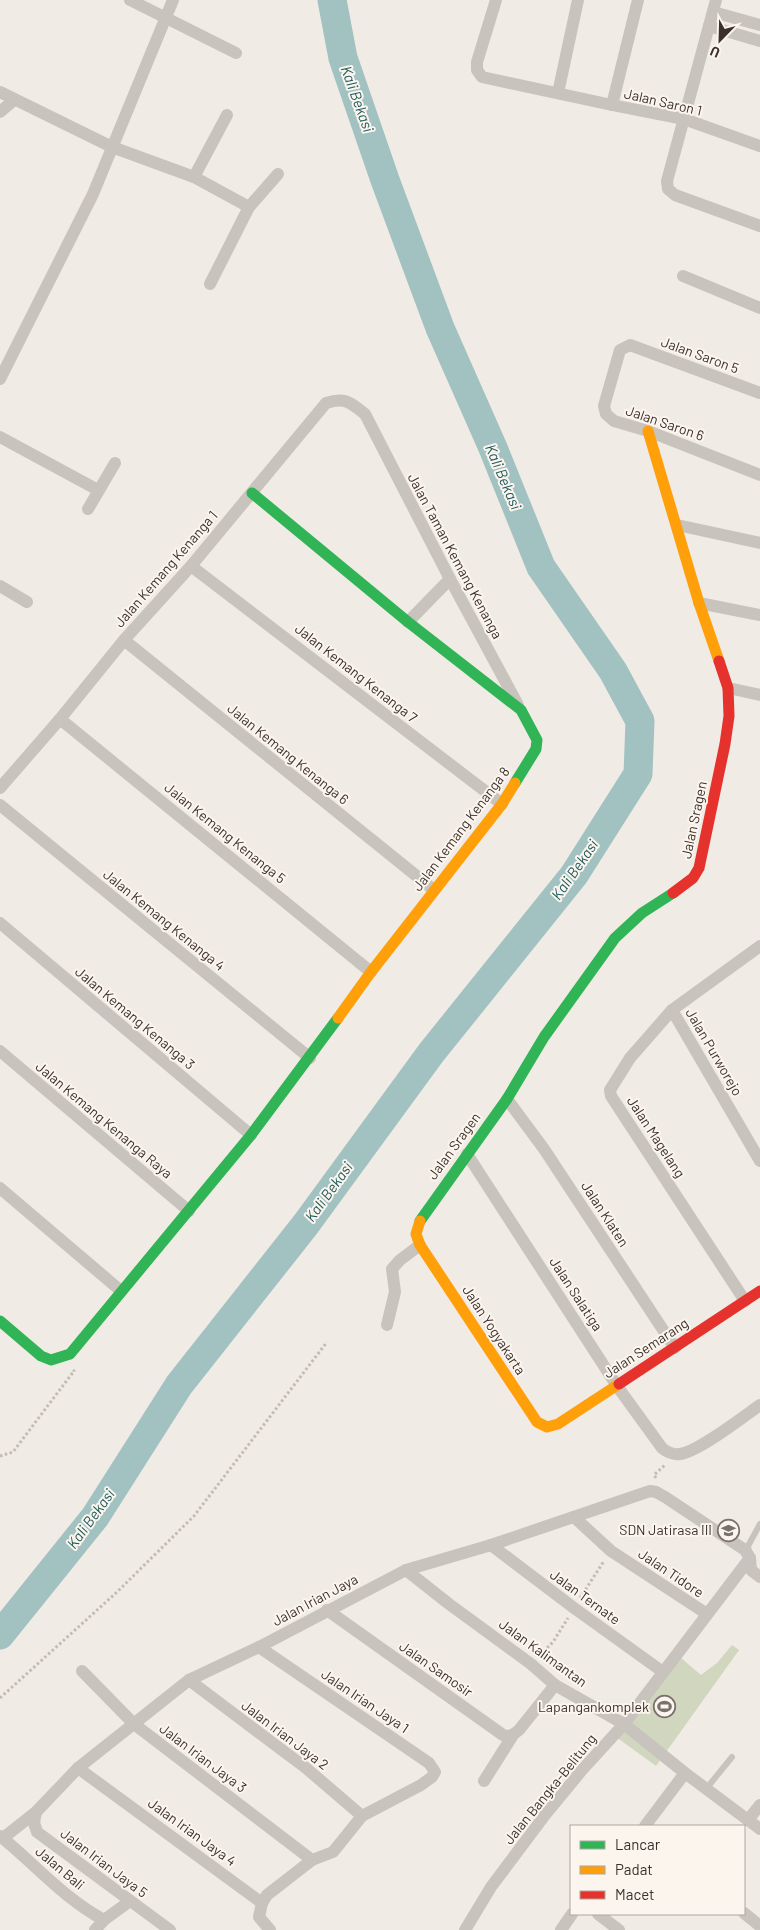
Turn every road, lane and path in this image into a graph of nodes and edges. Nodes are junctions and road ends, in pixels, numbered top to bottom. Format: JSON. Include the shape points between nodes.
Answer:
{"nodes":[{"id":1,"x":130,"y":0,"type":"edge"},
{"id":2,"x":173,"y":0,"type":"edge"},
{"id":3,"x":496,"y":0,"type":"edge"},
{"id":4,"x":578,"y":0,"type":"edge"},
{"id":5,"x":638,"y":0,"type":"edge"},
{"id":6,"x":714,"y":6,"type":"edge"},
{"id":7,"x":165,"y":17,"type":"junction"},
{"id":8,"x":760,"y":25,"type":"edge"},
{"id":9,"x":709,"y":26,"type":"junction"},
{"id":10,"x":760,"y":41,"type":"edge"},
{"id":11,"x":236,"y":53,"type":"dead end"},
{"id":12,"x":0,"y":92,"type":"edge"},
{"id":13,"x":558,"y":93,"type":"junction"},
{"id":14,"x":14,"y":100,"type":"junction"},
{"id":15,"x":612,"y":105,"type":"junction"},
{"id":16,"x":0,"y":112,"type":"edge"},
{"id":17,"x":227,"y":115,"type":"dead end"},
{"id":18,"x":684,"y":119,"type":"junction"},
{"id":19,"x":760,"y":146,"type":"edge"},
{"id":20,"x":112,"y":147,"type":"junction"},
{"id":21,"x":278,"y":174,"type":"dead end"},
{"id":22,"x":194,"y":177,"type":"junction"},
{"id":23,"x":249,"y":207,"type":"junction"},
{"id":24,"x":760,"y":226,"type":"edge"},
{"id":25,"x":684,"y":276,"type":"dead end"},
{"id":26,"x":210,"y":284,"type":"dead end"},
{"id":27,"x":760,"y":308,"type":"edge"},
{"id":28,"x":630,"y":345,"type":"joint"},
{"id":29,"x":0,"y":379,"type":"edge"},
{"id":30,"x":760,"y":393,"type":"edge"},
{"id":31,"x":365,"y":414,"type":"joint"},
{"id":32,"x":648,"y":431,"type":"junction"},
{"id":33,"x":0,"y":437,"type":"edge"},
{"id":34,"x":115,"y":463,"type":"dead end"},
{"id":35,"x":760,"y":475,"type":"edge"},
{"id":36,"x":98,"y":490,"type":"junction"},
{"id":37,"x":252,"y":493,"type":"junction"},
{"id":38,"x":88,"y":509,"type":"dead end"},
{"id":39,"x":678,"y":525,"type":"junction"},
{"id":40,"x":760,"y":543,"type":"edge"},
{"id":41,"x":191,"y":566,"type":"junction"},
{"id":42,"x":450,"y":579,"type":"junction"},
{"id":43,"x":0,"y":586,"type":"edge"},
{"id":44,"x":27,"y":602,"type":"dead end"},
{"id":45,"x":699,"y":603,"type":"junction"},
{"id":46,"x":760,"y":615,"type":"edge"},
{"id":47,"x":408,"y":622,"type":"junction"},
{"id":48,"x":124,"y":640,"type":"junction"},
{"id":49,"x":728,"y":688,"type":"junction"},
{"id":50,"x":760,"y":695,"type":"edge"},
{"id":51,"x":521,"y":710,"type":"junction"},
{"id":52,"x":60,"y":719,"type":"junction"},
{"id":53,"x":0,"y":788,"type":"edge"},
{"id":54,"x":502,"y":804,"type":"junction"},
{"id":55,"x":0,"y":805,"type":"edge"},
{"id":56,"x":434,"y":890,"type":"junction"},
{"id":57,"x":0,"y":923,"type":"edge"},
{"id":58,"x":760,"y":946,"type":"edge"},
{"id":59,"x":371,"y":972,"type":"junction"},
{"id":60,"x":672,"y":1010,"type":"junction"},
{"id":61,"x":0,"y":1051,"type":"edge"},
{"id":62,"x":310,"y":1058,"type":"junction"},
{"id":63,"x":507,"y":1099,"type":"junction"},
{"id":64,"x":251,"y":1135,"type":"junction"},
{"id":65,"x":467,"y":1154,"type":"junction"},
{"id":66,"x":760,"y":1161,"type":"edge"},
{"id":67,"x":0,"y":1188,"type":"edge"},
{"id":68,"x":189,"y":1211,"type":"junction"},
{"id":69,"x":420,"y":1245,"type":"junction"},
{"id":70,"x":122,"y":1291,"type":"junction"},
{"id":71,"x":760,"y":1291,"type":"edge"},
{"id":72,"x":746,"y":1301,"type":"junction"},
{"id":73,"x":0,"y":1322,"type":"edge"},
{"id":74,"x":387,"y":1325,"type":"dead end"},
{"id":75,"x":327,"y":1342,"type":"dead end"},
{"id":76,"x":675,"y":1348,"type":"junction"},
{"id":77,"x":70,"y":1354,"type":"junction"},
{"id":78,"x":617,"y":1386,"type":"junction"},
{"id":79,"x":760,"y":1405,"type":"edge"},
{"id":80,"x":547,"y":1427,"type":"joint"},
{"id":81,"x":677,"y":1454,"type":"junction"},
{"id":82,"x":0,"y":1456,"type":"edge"},
{"id":83,"x":653,"y":1491,"type":"junction"},
{"id":84,"x":574,"y":1517,"type":"junction"},
{"id":85,"x":760,"y":1524,"type":"edge"},
{"id":86,"x":491,"y":1545,"type":"junction"},
{"id":87,"x":750,"y":1558,"type":"junction"},
{"id":88,"x":406,"y":1570,"type":"junction"},
{"id":89,"x":760,"y":1577,"type":"edge"},
{"id":90,"x":327,"y":1610,"type":"junction"},
{"id":91,"x":707,"y":1614,"type":"junction"},
{"id":92,"x":259,"y":1647,"type":"junction"},
{"id":93,"x":82,"y":1671,"type":"dead end"},
{"id":94,"x":663,"y":1672,"type":"junction"},
{"id":95,"x":188,"y":1680,"type":"junction"},
{"id":96,"x":555,"y":1685,"type":"junction"},
{"id":97,"x":0,"y":1698,"type":"edge"},
{"id":98,"x":134,"y":1724,"type":"junction"},
{"id":99,"x":624,"y":1724,"type":"junction"},
{"id":100,"x":513,"y":1735,"type":"junction"},
{"id":101,"x":732,"y":1757,"type":"dead end"},
{"id":102,"x":78,"y":1768,"type":"junction"},
{"id":103,"x":685,"y":1773,"type":"junction"},
{"id":104,"x":484,"y":1781,"type":"dead end"},
{"id":105,"x":706,"y":1789,"type":"junction"},
{"id":106,"x":760,"y":1805,"type":"edge"},
{"id":107,"x":36,"y":1812,"type":"junction"},
{"id":108,"x":362,"y":1816,"type":"junction"},
{"id":109,"x":748,"y":1820,"type":"junction"},
{"id":110,"x":646,"y":1825,"type":"edge"},
{"id":111,"x":760,"y":1829,"type":"edge"},
{"id":112,"x":2,"y":1837,"type":"edge"},
{"id":113,"x":312,"y":1860,"type":"junction"},
{"id":114,"x":130,"y":1901,"type":"junction"},
{"id":115,"x":262,"y":1903,"type":"junction"},
{"id":116,"x":745,"y":1914,"type":"edge"},
{"id":117,"x":571,"y":1915,"type":"edge"},
{"id":118,"x":599,"y":1915,"type":"edge"},
{"id":119,"x":104,"y":1920,"type":"junction"},
{"id":120,"x":760,"y":1926,"type":"edge"},
{"id":121,"x":167,"y":1929,"type":"edge"},
{"id":122,"x":95,"y":1930,"type":"edge"},
{"id":123,"x":270,"y":1930,"type":"edge"},
{"id":124,"x":465,"y":1930,"type":"edge"},
{"id":125,"x":561,"y":1930,"type":"edge"},
{"id":126,"x":619,"y":1930,"type":"edge"}],
"edges":[{"from":1,"to":7,"type":"street"},
{"from":2,"to":7,"type":"street"},
{"from":3,"to":13,"type":"street","name":"Jalan Saron 1","via":[[476,70],[482,77]]},
{"from":4,"to":13,"type":"street"},
{"from":5,"to":15,"type":"street"},
{"from":6,"to":8,"type":"street"},
{"from":6,"to":9,"type":"street"},
{"from":7,"to":11,"type":"street"},
{"from":7,"to":20,"type":"street"},
{"from":9,"to":10,"type":"street"},
{"from":9,"to":18,"type":"street"},
{"from":12,"to":14,"type":"street"},
{"from":13,"to":15,"type":"street","name":"Jalan Saron 1"},
{"from":14,"to":16,"type":"street"},
{"from":14,"to":20,"type":"street"},
{"from":15,"to":18,"type":"street","name":"Jalan Saron 1"},
{"from":17,"to":22,"type":"street"},
{"from":18,"to":19,"type":"street","name":"Jalan Saron 1"},
{"from":18,"to":24,"type":"street","via":[[667,181],[668,189],[675,195]]},
{"from":20,"to":22,"type":"street"},
{"from":20,"to":29,"type":"street","via":[[78,227]]},
{"from":21,"to":23,"type":"street"},
{"from":22,"to":23,"type":"street"},
{"from":23,"to":26,"type":"street"},
{"from":25,"to":27,"type":"street"},
{"from":28,"to":30,"type":"street","name":"Jalan Saron 5"},
{"from":28,"to":32,"type":"street","name":"Jalan Saron 6","via":[[620,350],[604,406],[606,414],[614,421]]},
{"from":31,"to":37,"type":"street","name":"Jalan Kemang Kenanga 1","via":[[351,403],[338,399],[326,403]]},
{"from":31,"to":42,"type":"street","name":"Jalan Taman Kemang Kenanga"},
{"from":32,"to":35,"type":"street","name":"Jalan Saron 6"},
{"from":32,"to":39,"type":"street","name":"Jalan Sragen"},
{"from":33,"to":36,"type":"street"},
{"from":34,"to":36,"type":"street"},
{"from":36,"to":38,"type":"street"},
{"from":37,"to":41,"type":"street","name":"Jalan Kemang Kenanga 1"},
{"from":37,"to":47,"type":"street","name":"Jalan Kemang Kenanga 8"},
{"from":39,"to":40,"type":"street"},
{"from":39,"to":45,"type":"street","name":"Jalan Sragen"},
{"from":41,"to":48,"type":"street","name":"Jalan Kemang Kenanga 1"},
{"from":41,"to":54,"type":"street","name":"Jalan Kemang Kenanga 7"},
{"from":42,"to":47,"type":"street"},
{"from":42,"to":51,"type":"street","name":"Jalan Taman Kemang Kenanga"},
{"from":43,"to":44,"type":"street"},
{"from":45,"to":46,"type":"street"},
{"from":45,"to":49,"type":"street","name":"Jalan Sragen"},
{"from":47,"to":51,"type":"street","name":"Jalan Kemang Kenanga 8"},
{"from":48,"to":52,"type":"street","name":"Jalan Kemang Kenanga 1"},
{"from":48,"to":56,"type":"street","name":"Jalan Kemang Kenanga 6"},
{"from":49,"to":50,"type":"street"},
{"from":49,"to":63,"type":"street","name":"Jalan Sragen","via":[[725,744],[699,868],[693,878],[642,913],[615,938],[544,1038]]},
{"from":51,"to":54,"type":"street","name":"Jalan Kemang Kenanga 8","via":[[537,740],[536,750]]},
{"from":52,"to":53,"type":"street","name":"Jalan Kemang Kenanga 1"},
{"from":52,"to":59,"type":"street","name":"Jalan Kemang Kenanga 5"},
{"from":54,"to":56,"type":"street","name":"Jalan Kemang Kenanga 8"},
{"from":55,"to":62,"type":"street","name":"Jalan Kemang Kenanga 4"},
{"from":56,"to":59,"type":"street","name":"Jalan Kemang Kenanga 8"},
{"from":57,"to":64,"type":"street","name":"Jalan Kemang Kenanga 3"},
{"from":58,"to":60,"type":"street","name":"Jalan Magelang"},
{"from":59,"to":62,"type":"street","name":"Jalan Kemang Kenanga 8"},
{"from":60,"to":66,"type":"street","name":"Jalan Purworejo"},
{"from":60,"to":72,"type":"street","name":"Jalan Magelang","via":[[630,1058],[613,1084],[611,1096]]},
{"from":61,"to":68,"type":"street","name":"Jalan Kemang Kenanga Raya"},
{"from":62,"to":64,"type":"street","name":"Jalan Kemang Kenanga 8"},
{"from":63,"to":65,"type":"street","name":"Jalan Sragen"},
{"from":63,"to":76,"type":"street","name":"Jalan Klaten","via":[[544,1149]]},
{"from":64,"to":68,"type":"street","name":"Jalan Kemang Kenanga 8"},
{"from":65,"to":69,"type":"street","name":"Jalan Sragen","via":[[422,1216],[416,1234]]},
{"from":65,"to":78,"type":"street","name":"Jalan Salatiga"},
{"from":67,"to":70,"type":"street"},
{"from":68,"to":70,"type":"street"},
{"from":69,"to":74,"type":"street","via":[[392,1269],[395,1292]]},
{"from":69,"to":80,"type":"street","name":"Jalan Yogyakarta","via":[[537,1422]]},
{"from":70,"to":77,"type":"street"},
{"from":71,"to":72,"type":"street","name":"Jalan Semarang"},
{"from":72,"to":76,"type":"street","name":"Jalan Semarang"},
{"from":73,"to":77,"type":"street","via":[[41,1356],[51,1360]]},
{"from":75,"to":97,"type":"path","via":[[194,1516],[117,1592]]},
{"from":76,"to":78,"type":"street","name":"Jalan Semarang"},
{"from":77,"to":82,"type":"path","via":[[74,1371],[13,1452]]},
{"from":78,"to":80,"type":"street","name":"Jalan Semarang","via":[[558,1424]]},
{"from":78,"to":81,"type":"street","name":"Jalan Salatiga","via":[[662,1448]]},
{"from":79,"to":81,"type":"street","via":[[695,1448]]},
{"from":81,"to":83,"type":"path","via":[[654,1475],[660,1485]]},
{"from":83,"to":84,"type":"street","name":"Jalan Irian Jaya"},
{"from":83,"to":87,"type":"street","via":[[744,1550]]},
{"from":84,"to":86,"type":"street","name":"Jalan Irian Jaya"},
{"from":84,"to":91,"type":"street","name":"Jalan Tidore","via":[[611,1551]]},
{"from":85,"to":87,"type":"lane","name":"Jalan Bangka-Belitung","via":[[748,1546]]},
{"from":86,"to":88,"type":"street","name":"Jalan Irian Jaya"},
{"from":86,"to":94,"type":"street","name":"Jalan Ternate"},
{"from":87,"to":89,"type":"street","via":[[751,1570]]},
{"from":87,"to":91,"type":"street","name":"Jalan Bangka-Belitung"},
{"from":88,"to":90,"type":"street","name":"Jalan Irian Jaya"},
{"from":88,"to":96,"type":"street","name":"Jalan Kalimantan"},
{"from":90,"to":92,"type":"street","name":"Jalan Irian Jaya"},
{"from":90,"to":100,"type":"street","name":"Jalan Samosir","via":[[503,1735]]},
{"from":91,"to":94,"type":"street","name":"Jalan Bangka-Belitung"},
{"from":92,"to":95,"type":"street","name":"Jalan Irian Jaya"},
{"from":92,"to":108,"type":"street","name":"Jalan Irian Jaya 1","via":[[428,1763],[435,1772],[421,1784]]},
{"from":93,"to":98,"type":"street","name":"Jalan Irian Jaya 3"},
{"from":94,"to":99,"type":"street","name":"Jalan Bangka-Belitung"},
{"from":95,"to":98,"type":"street","name":"Jalan Irian Jaya"},
{"from":95,"to":108,"type":"street","name":"Jalan Irian Jaya 2","via":[[306,1768]]},
{"from":96,"to":99,"type":"street","name":"Jalan Kalimantan"},
{"from":96,"to":100,"type":"street"},
{"from":98,"to":102,"type":"street","name":"Jalan Irian Jaya"},
{"from":98,"to":113,"type":"street","name":"Jalan Irian Jaya 3"},
{"from":99,"to":103,"type":"street","name":"Jalan Kalimantan"},
{"from":99,"to":124,"type":"street","name":"Jalan Bangka-Belitung","via":[[545,1815],[491,1887]]},
{"from":100,"to":104,"type":"street"},
{"from":101,"to":105,"type":"lane"},
{"from":102,"to":107,"type":"street","name":"Jalan Irian Jaya"},
{"from":102,"to":115,"type":"street","name":"Jalan Irian Jaya 4"},
{"from":103,"to":105,"type":"street","name":"Jalan Kalimantan"},
{"from":103,"to":110,"type":"street"},
{"from":105,"to":109,"type":"street","name":"Jalan Kalimantan"},
{"from":106,"to":109,"type":"street"},
{"from":107,"to":112,"type":"street","name":"Jalan Irian Jaya"},
{"from":107,"to":114,"type":"street","name":"Jalan Irian Jaya 5","via":[[34,1823],[37,1832]]},
{"from":108,"to":113,"type":"street","via":[[333,1852]]},
{"from":109,"to":111,"type":"street","name":"Jalan Kalimantan"},
{"from":112,"to":119,"type":"street","name":"Jalan Bali","via":[[56,1887]]},
{"from":113,"to":115,"type":"street","via":[[268,1894]]},
{"from":114,"to":119,"type":"street"},
{"from":114,"to":121,"type":"street","name":"Jalan Irian Jaya 5"},
{"from":115,"to":123,"type":"street","via":[[259,1917]]},
{"from":116,"to":120,"type":"street"},
{"from":117,"to":125,"type":"street"},
{"from":118,"to":126,"type":"street"},
{"from":119,"to":122,"type":"street"}]}
